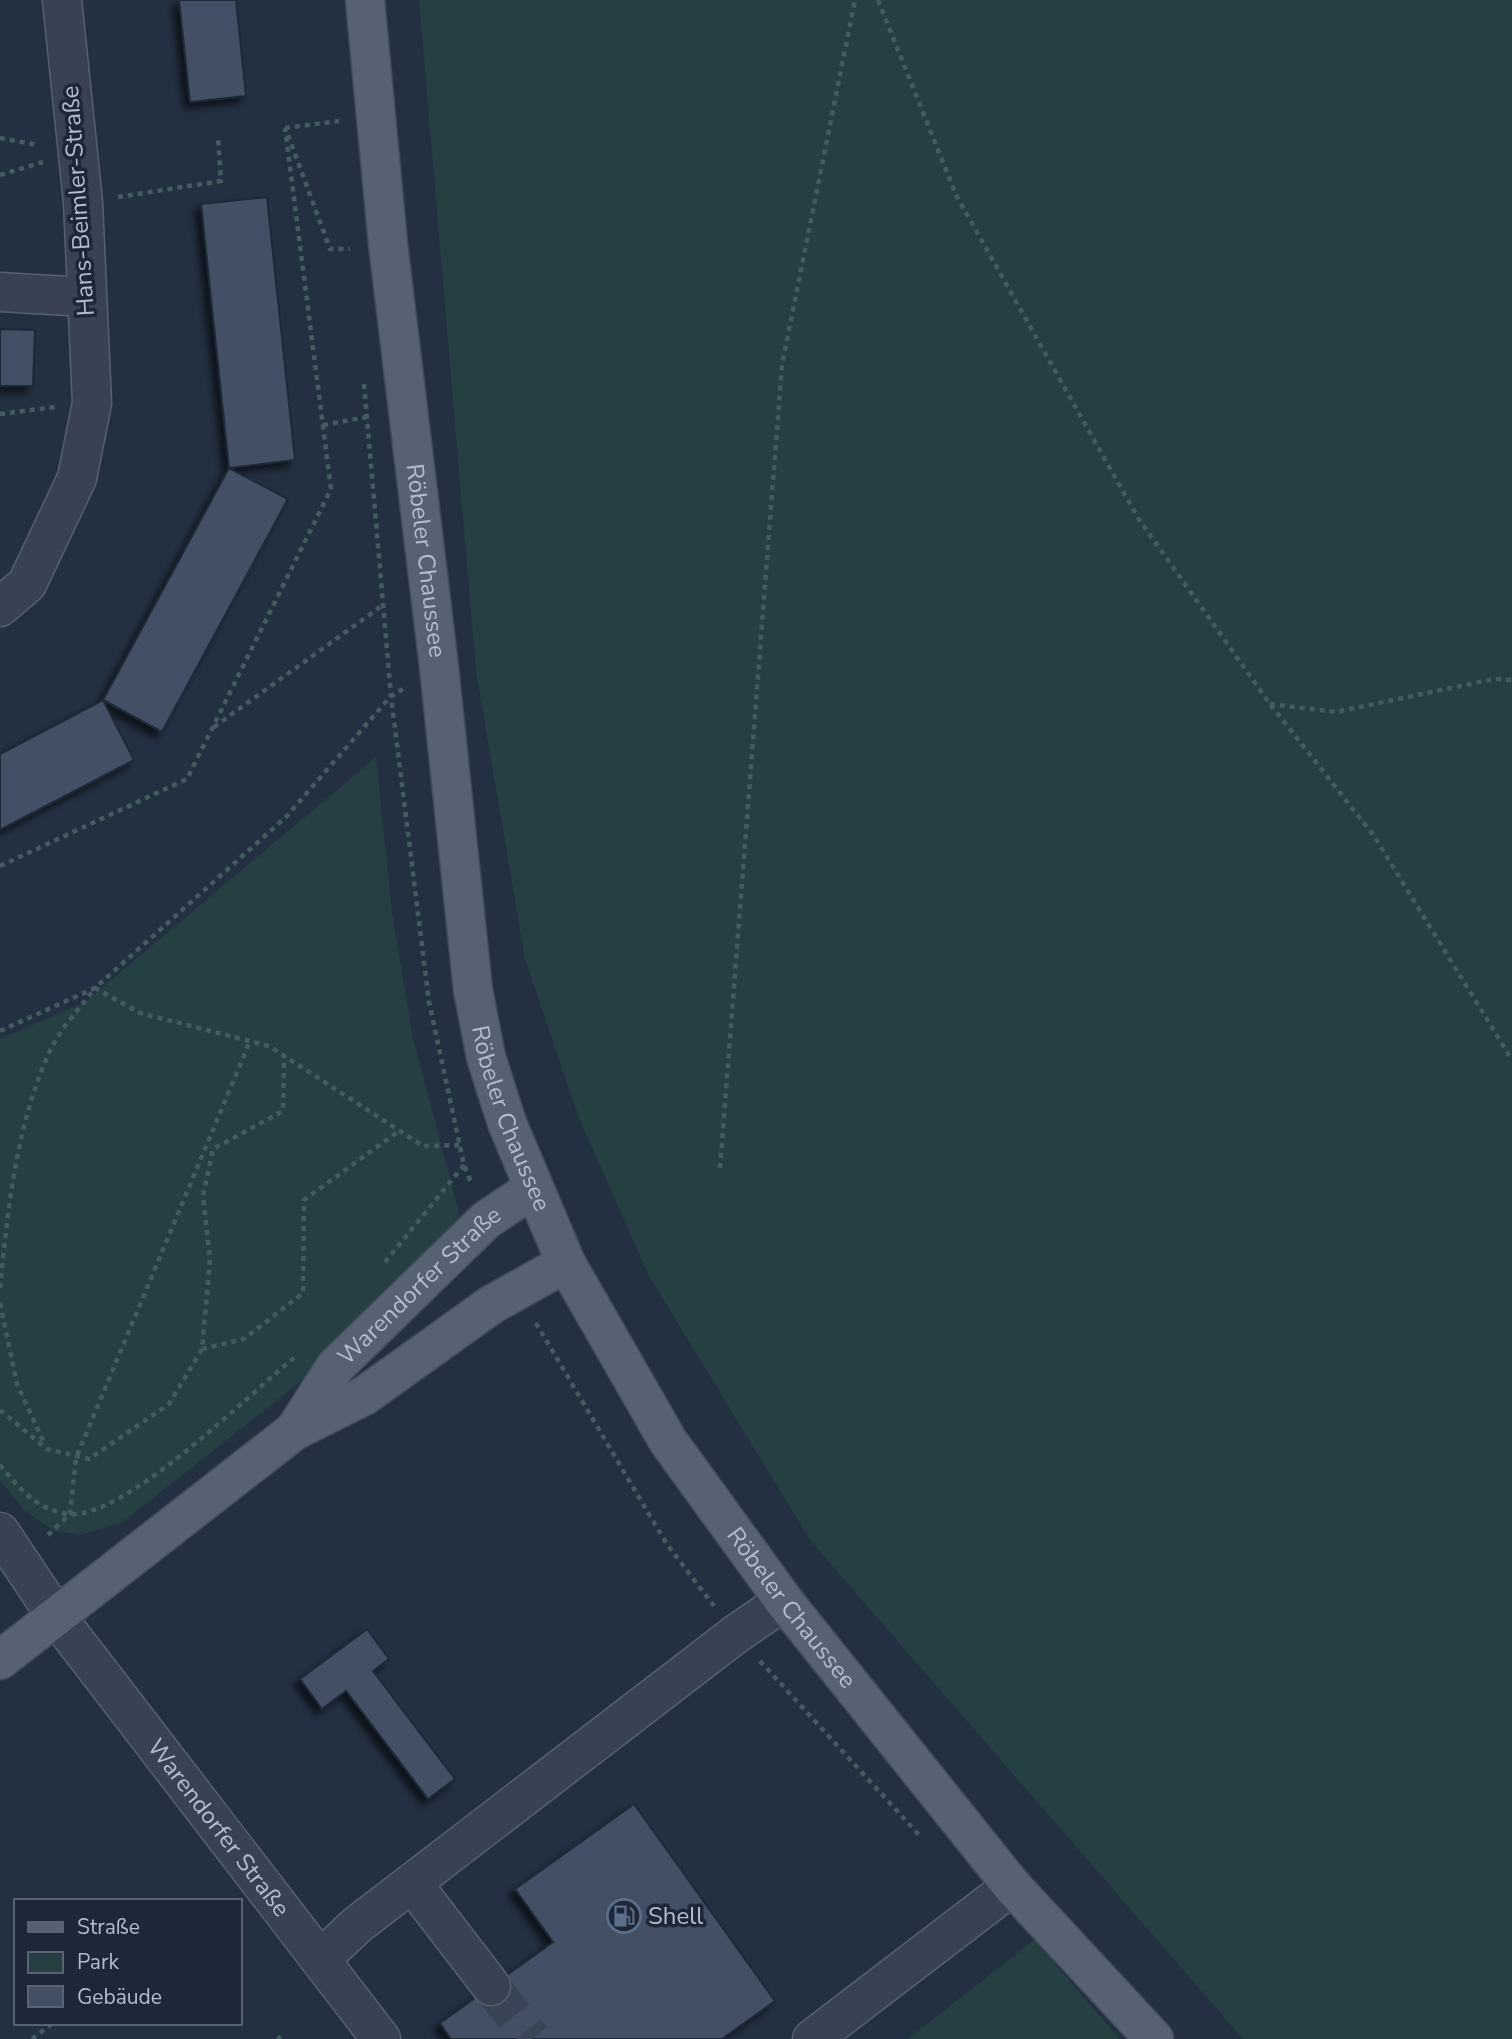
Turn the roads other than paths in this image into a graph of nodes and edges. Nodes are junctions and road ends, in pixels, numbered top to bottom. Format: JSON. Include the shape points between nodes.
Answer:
{"nodes":[{"id":1,"x":62,"y":0,"type":"edge"},
{"id":2,"x":365,"y":0,"type":"edge"},
{"id":3,"x":0,"y":292,"type":"edge"},
{"id":4,"x":85,"y":297,"type":"junction"},
{"id":5,"x":0,"y":607,"type":"edge"},
{"id":6,"x":534,"y":1188,"type":"junction"},
{"id":7,"x":566,"y":1263,"type":"junction"},
{"id":8,"x":294,"y":1432,"type":"junction"},
{"id":9,"x":0,"y":1532,"type":"edge"},
{"id":10,"x":784,"y":1601,"type":"junction"},
{"id":11,"x":56,"y":1616,"type":"junction"},
{"id":12,"x":0,"y":1660,"type":"edge"},
{"id":13,"x":412,"y":1883,"type":"junction"},
{"id":14,"x":1012,"y":1886,"type":"junction"},
{"id":15,"x":322,"y":1958,"type":"junction"},
{"id":16,"x":491,"y":1986,"type":"tunnel mouth"},
{"id":17,"x":814,"y":2037,"type":"edge"},
{"id":18,"x":381,"y":2039,"type":"edge"},
{"id":19,"x":1154,"y":2039,"type":"edge"}],
"edges":[{"from":1,"to":4,"type":"street","name":"Hans-Beimler-Straße","via":[[83,202]]},
{"from":2,"to":6,"type":"main road","name":"Röbeler Chaussee","via":[[388,244],[473,990],[486,1057]]},
{"from":3,"to":4,"type":"street"},
{"from":4,"to":5,"type":"street","name":"Hans-Beimler-Straße","via":[[92,403],[77,478],[27,583]]},
{"from":6,"to":7,"type":"main road","name":"Röbeler Chaussee"},
{"from":6,"to":8,"type":"main road","name":"Warendorfer Straße","via":[[486,1220],[335,1367]]},
{"from":7,"to":8,"type":"main road","name":"Warendorfer Straße","via":[[499,1300],[364,1396]]},
{"from":7,"to":10,"type":"main road","name":"Röbeler Chaussee","via":[[668,1441]]},
{"from":8,"to":11,"type":"main road","name":"Warendorfer Straße"},
{"from":9,"to":11,"type":"street"},
{"from":10,"to":13,"type":"street"},
{"from":10,"to":14,"type":"main road","name":"Röbeler Chaussee"},
{"from":11,"to":12,"type":"main road","name":"Warendorfer Straße"},
{"from":11,"to":15,"type":"street","name":"Warendorfer Straße"},
{"from":13,"to":15,"type":"street"},
{"from":13,"to":16,"type":"street"},
{"from":14,"to":17,"type":"street"},
{"from":14,"to":19,"type":"main road","name":"Röbeler Chaussee"},
{"from":15,"to":18,"type":"street","name":"Warendorfer Straße"}]}
